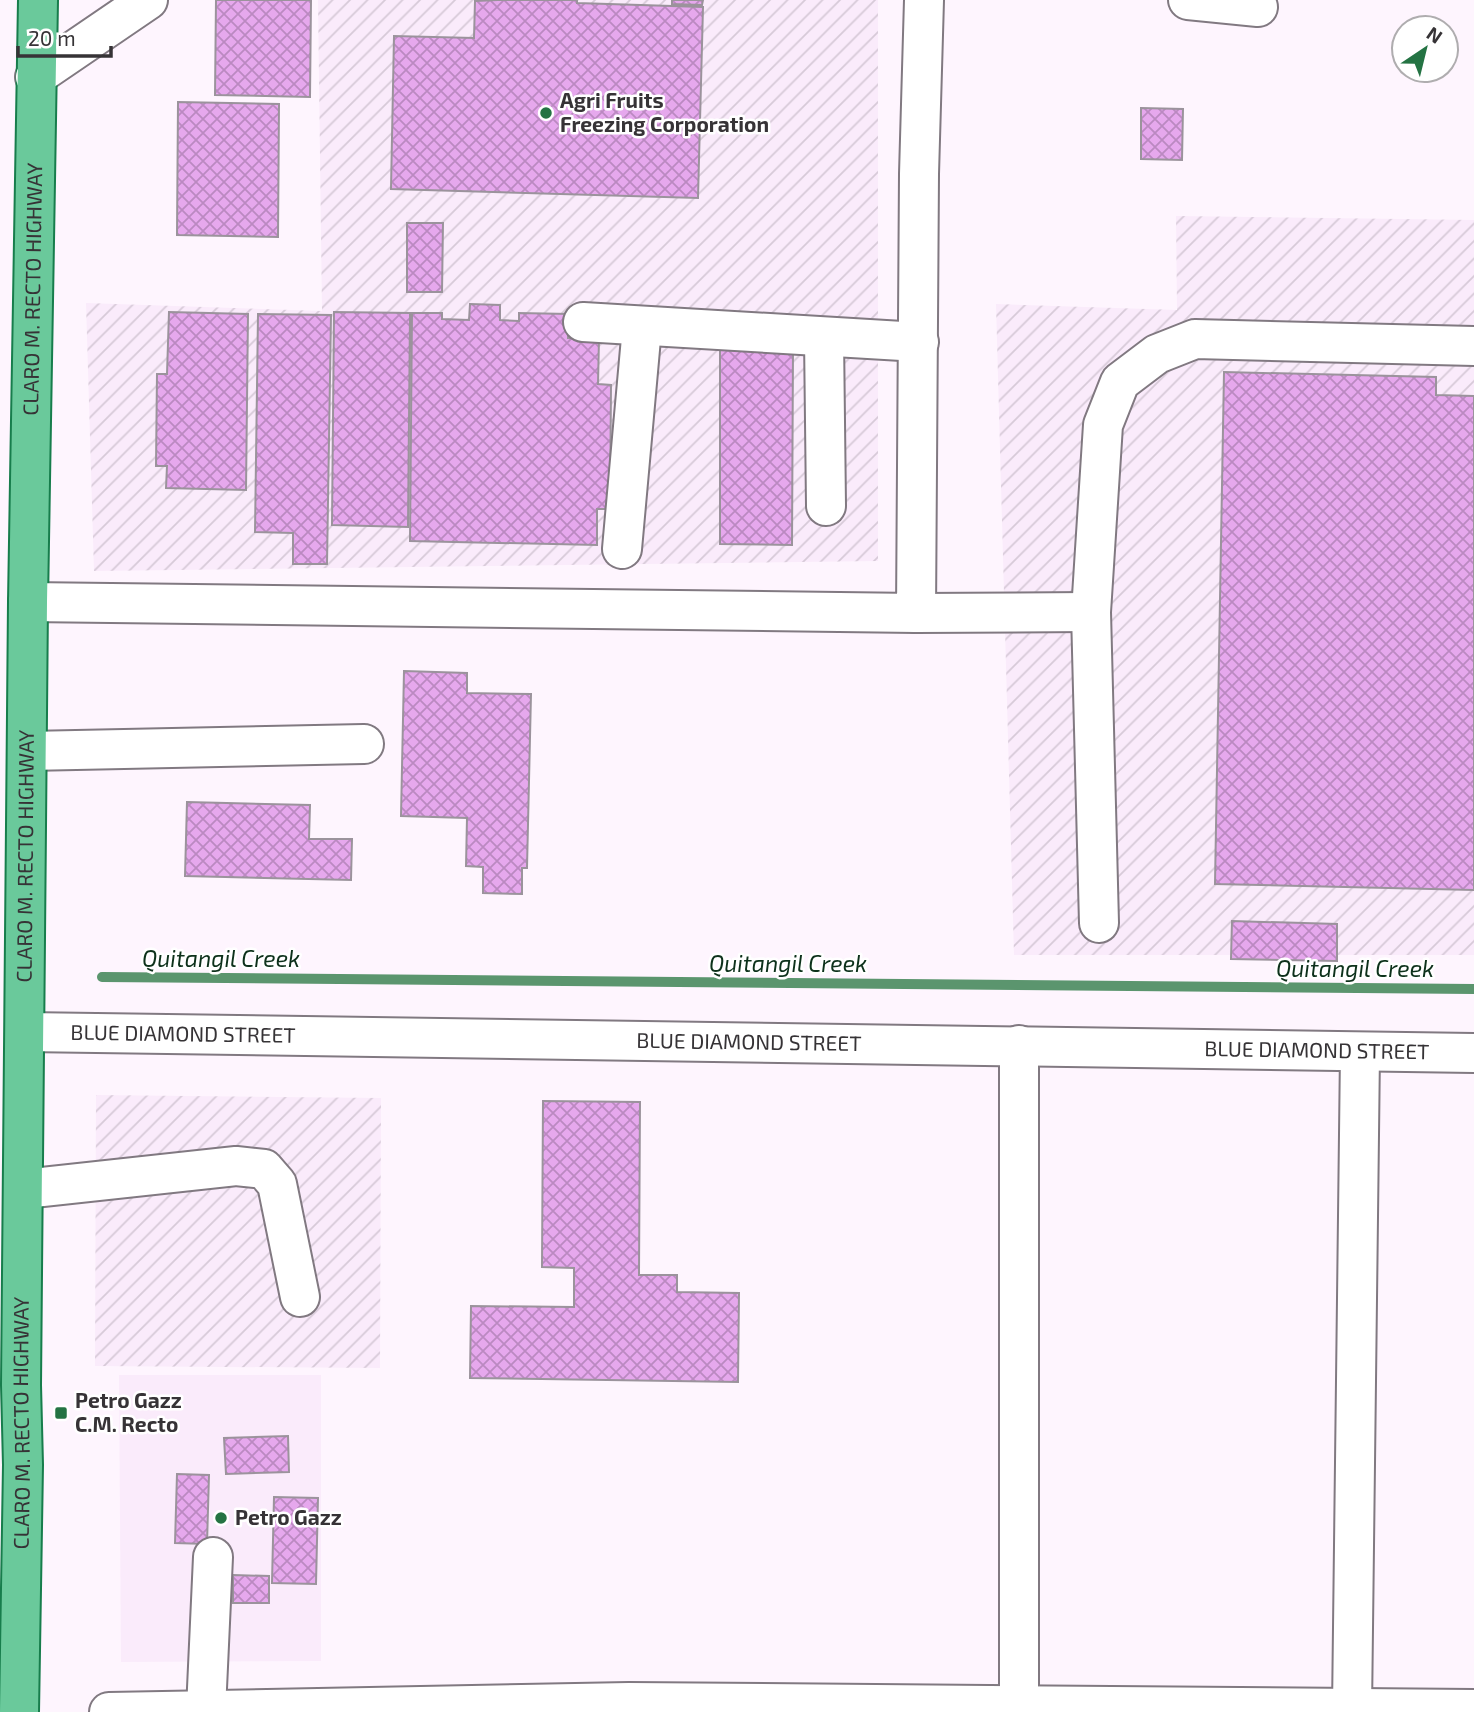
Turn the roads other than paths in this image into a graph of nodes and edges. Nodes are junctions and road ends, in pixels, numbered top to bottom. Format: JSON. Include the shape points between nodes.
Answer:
{"nodes":[{"id":1,"x":38,"y":0,"type":"edge"},
{"id":2,"x":148,"y":0,"type":"edge"},
{"id":3,"x":924,"y":0,"type":"edge"},
{"id":4,"x":1188,"y":0,"type":"edge"},
{"id":5,"x":1258,"y":7,"type":"dead end"},
{"id":6,"x":35,"y":77,"type":"junction"},
{"id":7,"x":583,"y":322,"type":"dead end"},
{"id":8,"x":642,"y":327,"type":"junction"},
{"id":9,"x":824,"y":337,"type":"junction"},
{"id":10,"x":919,"y":342,"type":"junction"},
{"id":11,"x":1474,"y":346,"type":"edge"},
{"id":12,"x":825,"y":506,"type":"dead end"},
{"id":13,"x":622,"y":549,"type":"dead end"},
{"id":14,"x":28,"y":602,"type":"junction"},
{"id":15,"x":1091,"y":612,"type":"junction"},
{"id":16,"x":916,"y":613,"type":"junction"},
{"id":17,"x":364,"y":744,"type":"dead end"},
{"id":18,"x":28,"y":751,"type":"junction"},
{"id":19,"x":1099,"y":923,"type":"dead end"},
{"id":20,"x":25,"y":1032,"type":"junction"},
{"id":21,"x":1019,"y":1045,"type":"junction"},
{"id":22,"x":1360,"y":1052,"type":"junction"},
{"id":23,"x":1474,"y":1053,"type":"edge"},
{"id":24,"x":23,"y":1189,"type":"junction"},
{"id":25,"x":300,"y":1297,"type":"dead end"},
{"id":26,"x":212,"y":1557,"type":"dead end"},
{"id":27,"x":628,"y":1707,"type":"edge"},
{"id":28,"x":1019,"y":1707,"type":"junction"},
{"id":29,"x":1474,"y":1709,"type":"edge"},
{"id":30,"x":206,"y":1710,"type":"junction"},
{"id":31,"x":1352,"y":1710,"type":"junction"},
{"id":32,"x":164,"y":1711,"type":"edge"},
{"id":33,"x":19,"y":1712,"type":"edge"},
{"id":34,"x":109,"y":1712,"type":"edge"}],
"edges":[{"from":1,"to":6,"type":"main road","name":"CLARO M. RECTO HIGHWAY"},
{"from":2,"to":6,"type":"street"},
{"from":3,"to":10,"type":"street"},
{"from":4,"to":5,"type":"street"},
{"from":6,"to":14,"type":"main road","name":"CLARO M. RECTO HIGHWAY"},
{"from":7,"to":8,"type":"street"},
{"from":8,"to":9,"type":"street"},
{"from":8,"to":13,"type":"street"},
{"from":9,"to":10,"type":"street"},
{"from":9,"to":12,"type":"street"},
{"from":10,"to":16,"type":"street"},
{"from":11,"to":15,"type":"street","via":[[1195,339],[1157,354],[1119,382],[1103,425]]},
{"from":14,"to":16,"type":"street"},
{"from":14,"to":18,"type":"main road","name":"CLARO M. RECTO HIGHWAY"},
{"from":15,"to":16,"type":"street"},
{"from":15,"to":19,"type":"street"},
{"from":17,"to":18,"type":"street"},
{"from":18,"to":20,"type":"main road","name":"CLARO M. RECTO HIGHWAY"},
{"from":20,"to":21,"type":"street","name":"BLUE DIAMOND STREET"},
{"from":20,"to":24,"type":"main road","name":"CLARO M. RECTO HIGHWAY"},
{"from":21,"to":22,"type":"street","name":"BLUE DIAMOND STREET"},
{"from":21,"to":28,"type":"street"},
{"from":22,"to":23,"type":"street","name":"BLUE DIAMOND STREET"},
{"from":22,"to":31,"type":"street"},
{"from":24,"to":25,"type":"street","via":[[236,1166],[264,1169],[277,1184]]},
{"from":24,"to":33,"type":"main road","name":"CLARO M. RECTO HIGHWAY"},
{"from":26,"to":30,"type":"street"},
{"from":27,"to":28,"type":"street"},
{"from":27,"to":30,"type":"street"},
{"from":28,"to":31,"type":"street"},
{"from":29,"to":31,"type":"street"},
{"from":30,"to":32,"type":"street"},
{"from":32,"to":34,"type":"street"}]}
